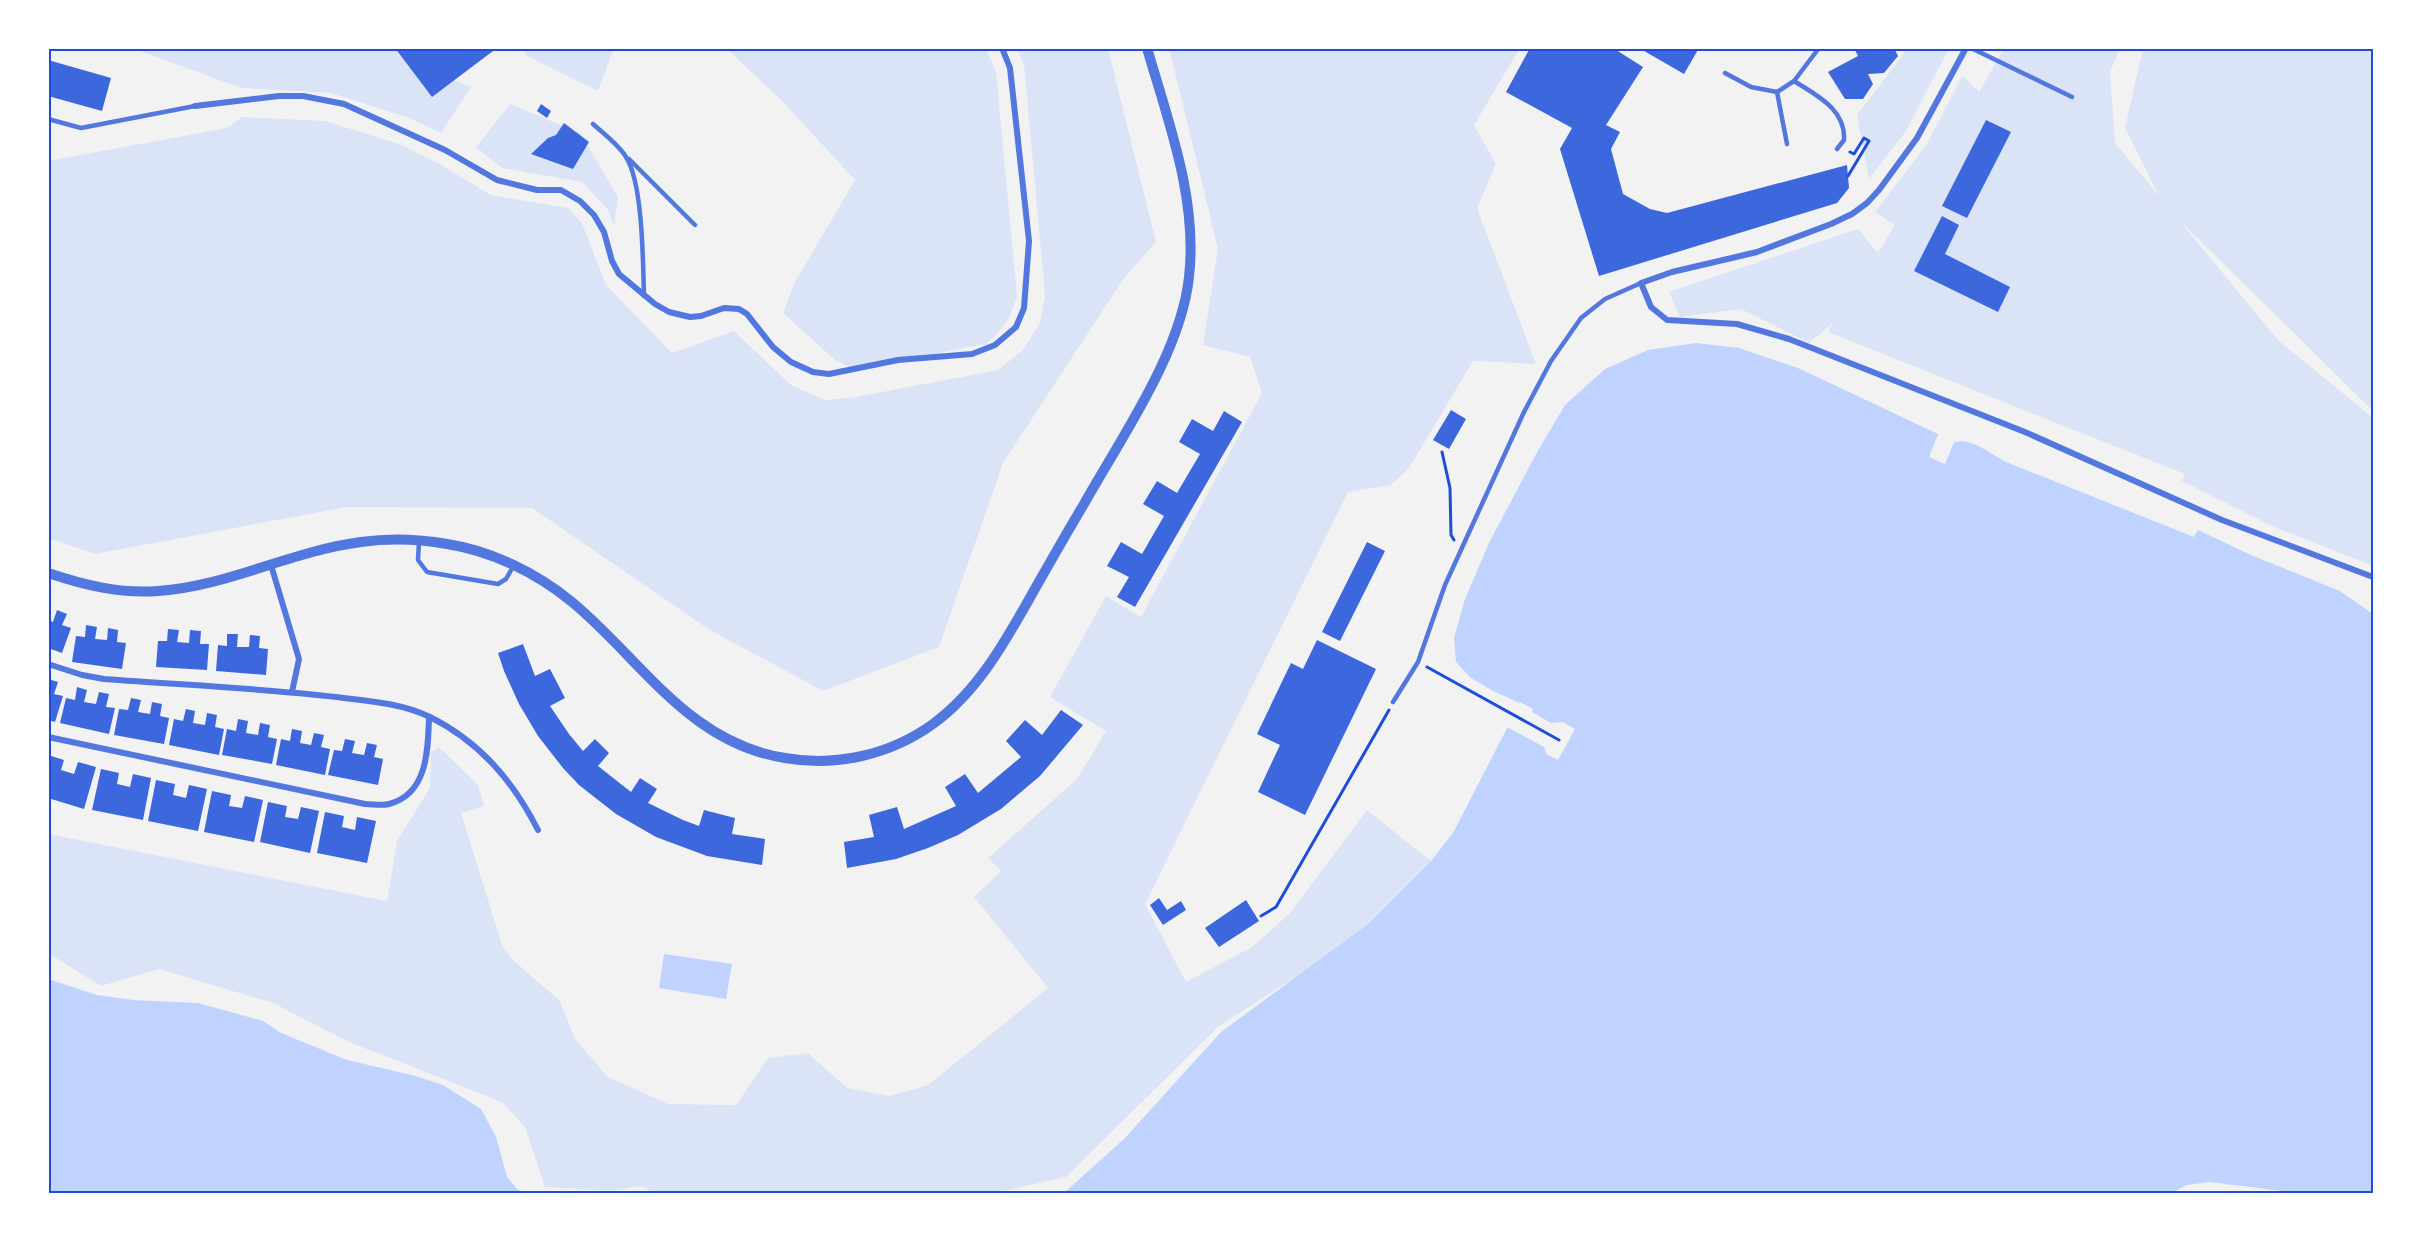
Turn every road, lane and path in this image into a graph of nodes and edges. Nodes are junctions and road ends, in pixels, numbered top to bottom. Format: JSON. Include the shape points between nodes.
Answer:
{"nodes":[{"id":1,"x":1002,"y":48,"type":"edge"},
{"id":2,"x":1147,"y":48,"type":"edge"},
{"id":3,"x":1819,"y":48,"type":"edge"},
{"id":4,"x":1968,"y":48,"type":"edge"},
{"id":5,"x":1725,"y":73,"type":"dead end"},
{"id":6,"x":1794,"y":81,"type":"junction"},
{"id":7,"x":1777,"y":92,"type":"junction"},
{"id":8,"x":2072,"y":97,"type":"dead end"},
{"id":9,"x":195,"y":106,"type":"joint"},
{"id":10,"x":48,"y":119,"type":"edge"},
{"id":11,"x":593,"y":124,"type":"dead end"},
{"id":12,"x":1787,"y":144,"type":"dead end"},
{"id":13,"x":1837,"y":149,"type":"dead end"},
{"id":14,"x":1848,"y":151,"type":"dead end"},
{"id":15,"x":627,"y":158,"type":"junction"},
{"id":16,"x":1848,"y":176,"type":"dead end"},
{"id":17,"x":695,"y":225,"type":"dead end"},
{"id":18,"x":1641,"y":283,"type":"junction"},
{"id":19,"x":644,"y":296,"type":"junction"},
{"id":20,"x":1442,"y":452,"type":"dead end"},
{"id":21,"x":419,"y":541,"type":"junction"},
{"id":22,"x":1461,"y":552,"type":"junction"},
{"id":23,"x":271,"y":565,"type":"junction"},
{"id":24,"x":514,"y":565,"type":"junction"},
{"id":25,"x":48,"y":573,"type":"edge"},
{"id":26,"x":2373,"y":577,"type":"edge"},
{"id":27,"x":1418,"y":662,"type":"junction"},
{"id":28,"x":48,"y":664,"type":"edge"},
{"id":29,"x":292,"y":692,"type":"junction"},
{"id":30,"x":1393,"y":702,"type":"joint"},
{"id":31,"x":429,"y":717,"type":"junction"},
{"id":32,"x":48,"y":737,"type":"edge"},
{"id":33,"x":1559,"y":740,"type":"dead end"},
{"id":34,"x":538,"y":830,"type":"dead end"},
{"id":35,"x":1261,"y":916,"type":"dead end"}],
"edges":[{"from":1,"to":19,"type":"street","via":[[1010,68],[1029,250],[1022,314],[1016,327],[1001,341],[972,354],[905,359],[821,373],[785,357],[739,309],[685,316],[669,312]]},
{"from":2,"to":24,"type":"street","via":[[1188,210],[1191,264],[1184,306],[1148,391],[1011,631],[978,681],[949,712],[896,746],[859,757],[826,762],[762,754],[729,741],[696,721],[570,600]]},
{"from":3,"to":6,"type":"lane"},
{"from":4,"to":8,"type":"lane"},
{"from":4,"to":18,"type":"street","via":[[1917,138],[1879,190],[1852,214],[1756,252]]},
{"from":5,"to":7,"type":"lane","via":[[1751,87]]},
{"from":6,"to":7,"type":"lane"},
{"from":6,"to":13,"type":"lane","via":[[1831,106],[1839,117],[1844,135]]},
{"from":7,"to":12,"type":"lane"},
{"from":9,"to":10,"type":"lane","via":[[81,128]]},
{"from":9,"to":19,"type":"street","via":[[279,96],[344,104],[444,150],[497,180],[537,190],[561,190],[594,215],[617,270]]},
{"from":11,"to":15,"type":"lane"},
{"from":14,"to":16,"type":"path","via":[[1854,154],[1864,138],[1869,141]]},
{"from":15,"to":17,"type":"lane"},
{"from":15,"to":19,"type":"lane","via":[[638,200]]},
{"from":18,"to":22,"type":"lane","via":[[1605,299],[1581,318],[1551,361]]},
{"from":18,"to":26,"type":"street","via":[[1652,307],[1667,320],[1737,324],[1789,339],[2025,432],[2222,520]]},
{"from":20,"to":22,"type":"path","via":[[1450,488],[1451,535]]},
{"from":21,"to":23,"type":"street","via":[[358,542]]},
{"from":21,"to":24,"type":"street","via":[[470,549]]},
{"from":21,"to":24,"type":"lane","via":[[418,560],[427,572],[498,584]]},
{"from":22,"to":27,"type":"lane"},
{"from":23,"to":25,"type":"street","via":[[201,585],[158,591],[114,590]]},
{"from":23,"to":29,"type":"street","via":[[299,659]]},
{"from":27,"to":30,"type":"lane"},
{"from":27,"to":33,"type":"path"},
{"from":28,"to":29,"type":"street","via":[[104,679]]},
{"from":29,"to":31,"type":"street","via":[[389,704]]},
{"from":30,"to":35,"type":"path","via":[[1276,907]]},
{"from":31,"to":32,"type":"street","via":[[424,770],[417,785],[388,805],[365,804]]},
{"from":31,"to":34,"type":"street","via":[[483,752],[505,775]]}]}
